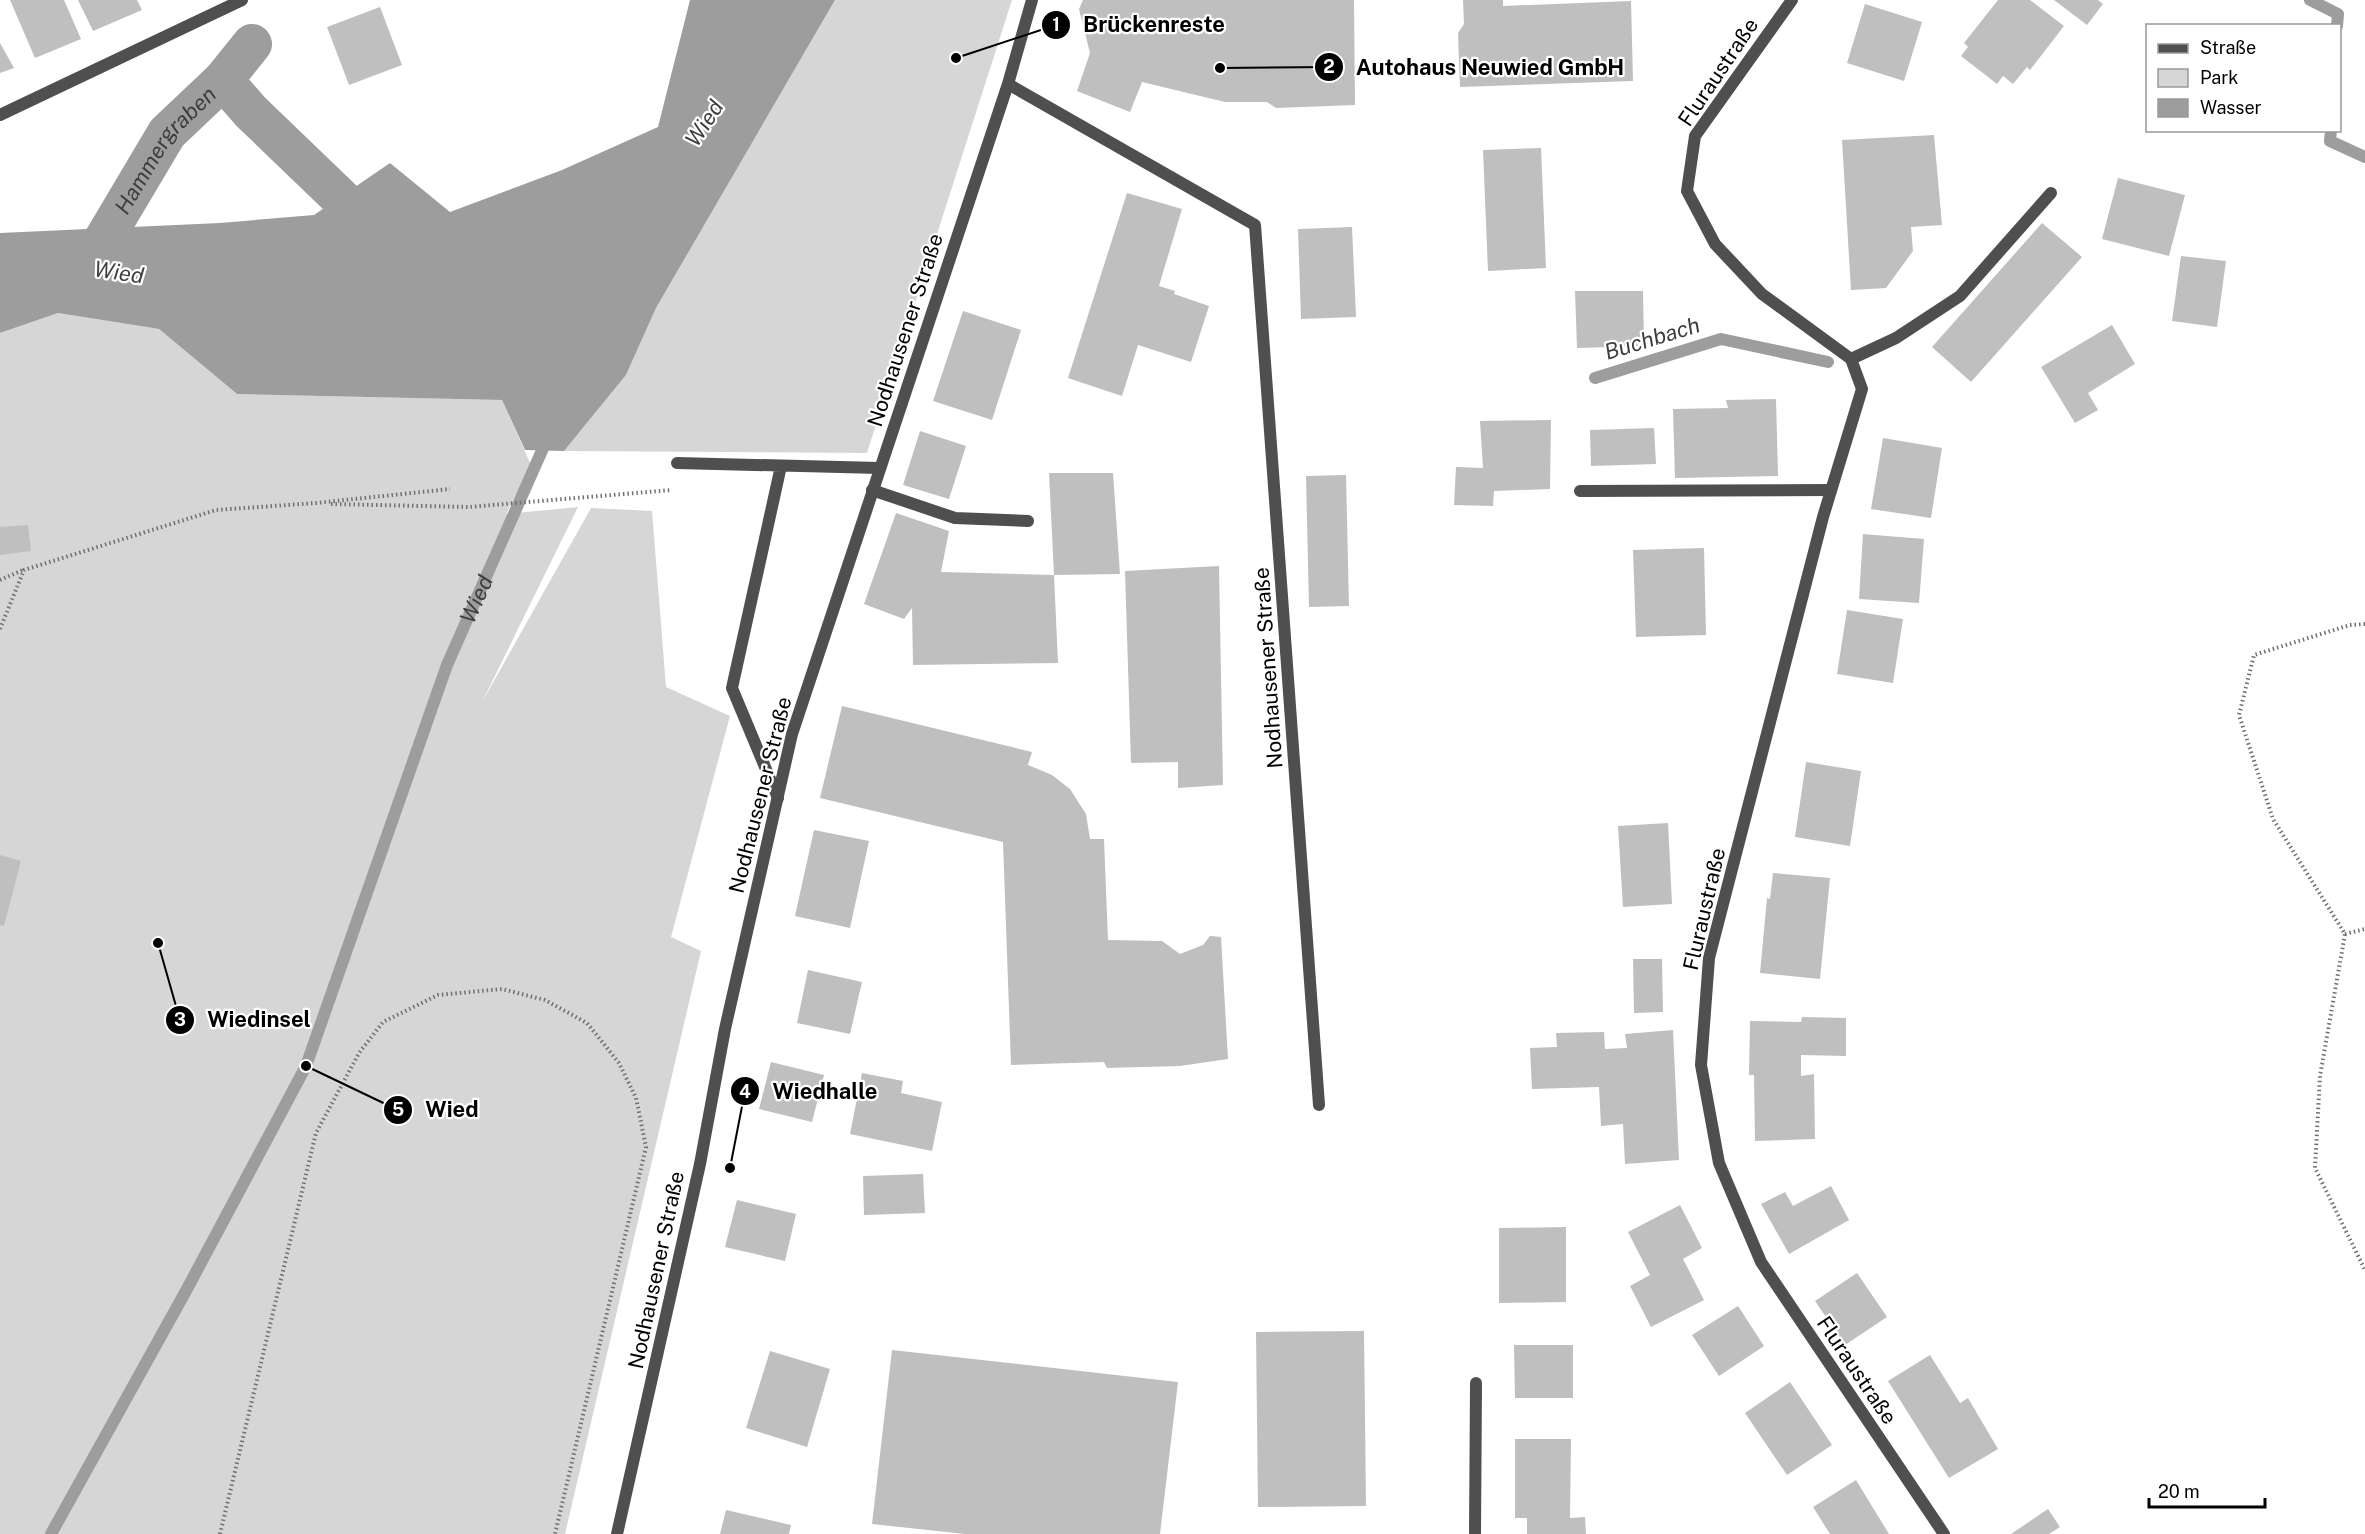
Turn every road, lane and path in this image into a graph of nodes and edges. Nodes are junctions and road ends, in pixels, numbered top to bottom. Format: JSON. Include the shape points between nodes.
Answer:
{"nodes":[{"id":1,"x":1032,"y":0,"type":"edge"},
{"id":2,"x":1792,"y":0,"type":"edge"},
{"id":3,"x":239,"y":1,"type":"edge"},
{"id":4,"x":1008,"y":84,"type":"junction"},
{"id":5,"x":0,"y":115,"type":"edge"},
{"id":6,"x":2051,"y":193,"type":"dead end"},
{"id":7,"x":1851,"y":359,"type":"junction"},
{"id":8,"x":677,"y":463,"type":"dead end"},
{"id":9,"x":781,"y":466,"type":"junction"},
{"id":10,"x":879,"y":468,"type":"junction"},
{"id":11,"x":450,"y":489,"type":"dead end"},
{"id":12,"x":872,"y":490,"type":"junction"},
{"id":13,"x":1831,"y":490,"type":"junction"},
{"id":14,"x":660,"y":491,"type":"dead end"},
{"id":15,"x":1580,"y":491,"type":"dead end"},
{"id":16,"x":316,"y":503,"type":"junction"},
{"id":17,"x":1028,"y":521,"type":"dead end"},
{"id":18,"x":24,"y":570,"type":"junction"},
{"id":19,"x":0,"y":580,"type":"edge"},
{"id":20,"x":2365,"y":624,"type":"edge"},
{"id":21,"x":0,"y":629,"type":"edge"},
{"id":22,"x":778,"y":798,"type":"junction"},
{"id":23,"x":2365,"y":929,"type":"edge"},
{"id":24,"x":2345,"y":934,"type":"junction"},
{"id":25,"x":1319,"y":1106,"type":"dead end"},
{"id":26,"x":2365,"y":1270,"type":"edge"},
{"id":27,"x":1476,"y":1383,"type":"dead end"},
{"id":28,"x":220,"y":1534,"type":"edge"},
{"id":29,"x":555,"y":1534,"type":"edge"},
{"id":30,"x":617,"y":1534,"type":"edge"},
{"id":31,"x":1475,"y":1534,"type":"edge"},
{"id":32,"x":1944,"y":1534,"type":"edge"}],
"edges":[{"from":1,"to":4,"type":"street","name":"Nodhausener Straße"},
{"from":2,"to":7,"type":"street","name":"Fluraustraße","via":[[1695,136],[1687,191],[1715,244],[1762,294]]},
{"from":3,"to":5,"type":"street"},
{"from":4,"to":10,"type":"street","name":"Nodhausener Straße"},
{"from":4,"to":25,"type":"street","name":"Nodhausener Straße","via":[[1255,225]]},
{"from":6,"to":7,"type":"street","via":[[1960,296],[1896,338]]},
{"from":7,"to":13,"type":"street","name":"Fluraustraße","via":[[1862,389]]},
{"from":8,"to":9,"type":"street"},
{"from":9,"to":10,"type":"street"},
{"from":9,"to":22,"type":"street","via":[[732,688]]},
{"from":10,"to":12,"type":"street","name":"Nodhausener Straße"},
{"from":11,"to":16,"type":"path"},
{"from":12,"to":17,"type":"street","via":[[955,518]]},
{"from":12,"to":22,"type":"street","name":"Nodhausener Straße","via":[[792,734]]},
{"from":13,"to":15,"type":"street"},
{"from":13,"to":32,"type":"street","name":"Fluraustraße","via":[[1709,958],[1701,1065],[1719,1163],[1761,1262]]},
{"from":14,"to":16,"type":"path","via":[[469,507]]},
{"from":16,"to":18,"type":"path","via":[[216,510]]},
{"from":18,"to":19,"type":"path"},
{"from":18,"to":21,"type":"path"},
{"from":20,"to":24,"type":"path","via":[[2350,625],[2254,655],[2240,715],[2273,819]]},
{"from":22,"to":30,"type":"street","name":"Nodhausener Straße","via":[[724,1029],[700,1164]]},
{"from":23,"to":24,"type":"path"},
{"from":24,"to":26,"type":"path","via":[[2320,1076],[2315,1168]]},
{"from":27,"to":31,"type":"street"},
{"from":28,"to":29,"type":"path","via":[[316,1133],[358,1053],[383,1022],[438,994],[502,989],[545,1000],[586,1023],[619,1063],[636,1098],[646,1147]]}]}
